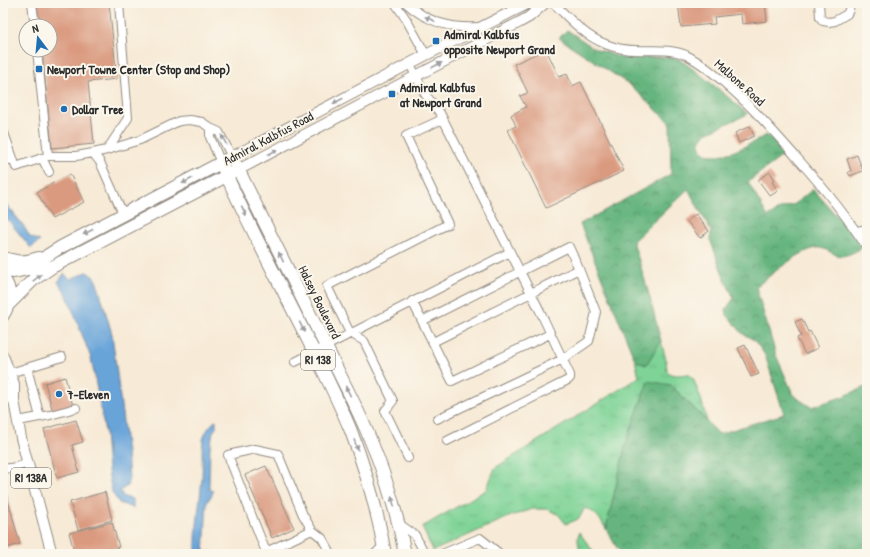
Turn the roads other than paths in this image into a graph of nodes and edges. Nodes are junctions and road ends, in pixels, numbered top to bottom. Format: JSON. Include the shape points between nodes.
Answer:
{"nodes":[{"id":1,"x":32,"y":3,"type":"edge"},
{"id":2,"x":119,"y":3,"type":"edge"},
{"id":3,"x":395,"y":3,"type":"edge"},
{"id":4,"x":406,"y":3,"type":"edge"},
{"id":5,"x":532,"y":3,"type":"edge"},
{"id":6,"x":545,"y":3,"type":"edge"},
{"id":7,"x":554,"y":3,"type":"edge"},
{"id":8,"x":819,"y":3,"type":"edge"},
{"id":9,"x":850,"y":3,"type":"edge"},
{"id":10,"x":33,"y":18,"type":"edge"},
{"id":11,"x":481,"y":27,"type":"junction"},
{"id":12,"x":426,"y":55,"type":"junction"},
{"id":13,"x":38,"y":58,"type":"edge"},
{"id":14,"x":410,"y":64,"type":"junction"},
{"id":15,"x":416,"y":76,"type":"junction"},
{"id":16,"x":443,"y":119,"type":"junction"},
{"id":17,"x":210,"y":128,"type":"junction"},
{"id":18,"x":3,"y":130,"type":"edge"},
{"id":19,"x":107,"y":150,"type":"junction"},
{"id":20,"x":93,"y":153,"type":"junction"},
{"id":21,"x":45,"y":157,"type":"junction"},
{"id":22,"x":232,"y":157,"type":"junction"},
{"id":23,"x":13,"y":158,"type":"junction"},
{"id":24,"x":3,"y":160,"type":"edge"},
{"id":25,"x":221,"y":163,"type":"junction"},
{"id":26,"x":238,"y":170,"type":"junction"},
{"id":27,"x":49,"y":172,"type":"dead end"},
{"id":28,"x":227,"y":176,"type":"junction"},
{"id":29,"x":123,"y":214,"type":"junction"},
{"id":30,"x":867,"y":230,"type":"edge"},
{"id":31,"x":857,"y":231,"type":"junction"},
{"id":32,"x":867,"y":248,"type":"edge"},
{"id":33,"x":510,"y":252,"type":"junction"},
{"id":34,"x":48,"y":255,"type":"junction"},
{"id":35,"x":3,"y":258,"type":"edge"},
{"id":36,"x":3,"y":270,"type":"edge"},
{"id":37,"x":579,"y":270,"type":"junction"},
{"id":38,"x":520,"y":272,"type":"junction"},
{"id":39,"x":3,"y":278,"type":"edge"},
{"id":40,"x":530,"y":293,"type":"junction"},
{"id":41,"x":412,"y":301,"type":"junction"},
{"id":42,"x":6,"y":309,"type":"edge"},
{"id":43,"x":422,"y":321,"type":"junction"},
{"id":44,"x":350,"y":333,"type":"junction"},
{"id":45,"x":550,"y":334,"type":"junction"},
{"id":46,"x":433,"y":342,"type":"junction"},
{"id":47,"x":326,"y":346,"type":"junction"},
{"id":48,"x":314,"y":352,"type":"junction"},
{"id":49,"x":3,"y":356,"type":"edge"},
{"id":50,"x":62,"y":357,"type":"dead end"},
{"id":51,"x":563,"y":359,"type":"junction"},
{"id":52,"x":295,"y":362,"type":"dead end"},
{"id":53,"x":27,"y":368,"type":"junction"},
{"id":54,"x":10,"y":373,"type":"junction"},
{"id":55,"x":3,"y":383,"type":"edge"},
{"id":56,"x":14,"y":401,"type":"junction"},
{"id":57,"x":76,"y":408,"type":"dead end"},
{"id":58,"x":40,"y":416,"type":"junction"},
{"id":59,"x":18,"y":420,"type":"junction"},
{"id":60,"x":438,"y":420,"type":"dead end"},
{"id":61,"x":447,"y":441,"type":"dead end"},
{"id":62,"x":408,"y":458,"type":"dead end"},
{"id":63,"x":27,"y":463,"type":"junction"},
{"id":64,"x":3,"y":469,"type":"edge"},
{"id":65,"x":398,"y":523,"type":"junction"},
{"id":66,"x":312,"y":530,"type":"junction"},
{"id":67,"x":381,"y":551,"type":"edge"},
{"id":68,"x":52,"y":554,"type":"edge"},
{"id":69,"x":331,"y":554,"type":"edge"},
{"id":70,"x":405,"y":554,"type":"edge"},
{"id":71,"x":425,"y":554,"type":"edge"},
{"id":72,"x":442,"y":554,"type":"edge"},
{"id":73,"x":500,"y":554,"type":"edge"}],
"edges":[{"from":1,"to":10,"type":"street"},
{"from":2,"to":19,"type":"street","via":[[128,118]]},
{"from":3,"to":12,"type":"street"},
{"from":11,"to":4,"type":"street","one_way":true,"via":[[461,28],[440,23]]},
{"from":5,"to":11,"type":"main road","name":"Admiral Kalbfus Road"},
{"from":15,"to":6,"type":"main road","name":"Admiral Kalbfus Road","one_way":true,"via":[[520,22]]},
{"from":7,"to":31,"type":"street","name":"Malbone Road","via":[[593,38],[621,49],[673,51],[685,55],[711,71],[759,115],[822,186]]},
{"from":8,"to":9,"type":"street","via":[[820,17],[823,21],[829,22],[847,14]]},
{"from":11,"to":12,"type":"main road","name":"Admiral Kalbfus Road"},
{"from":12,"to":14,"type":"main road","name":"Admiral Kalbfus Road"},
{"from":13,"to":21,"type":"street"},
{"from":14,"to":15,"type":"street"},
{"from":14,"to":22,"type":"main road","name":"Admiral Kalbfus Road","one_way":true},
{"from":15,"to":16,"type":"street"},
{"from":26,"to":15,"type":"main road","name":"Admiral Kalbfus Road","one_way":true},
{"from":16,"to":33,"type":"street"},
{"from":16,"to":44,"type":"street","via":[[406,136],[448,224],[327,286]]},
{"from":17,"to":19,"type":"street","via":[[197,120],[179,121],[140,140]]},
{"from":22,"to":17,"type":"street","one_way":true,"via":[[220,132]]},
{"from":17,"to":25,"type":"street","via":[[210,136]]},
{"from":18,"to":23,"type":"street"},
{"from":19,"to":20,"type":"street"},
{"from":20,"to":21,"type":"street"},
{"from":20,"to":29,"type":"street","via":[[100,162]]},
{"from":21,"to":23,"type":"street","via":[[16,166]]},
{"from":21,"to":27,"type":"street"},
{"from":22,"to":25,"type":"highway","name":"Admiral Kalbfus Road"},
{"from":22,"to":26,"type":"highway","name":"Halsey Boulevard","number":"RI 138"},
{"from":23,"to":24,"type":"street"},
{"from":25,"to":28,"type":"highway"},
{"from":25,"to":29,"type":"highway","name":"Admiral Kalbfus Road","one_way":true},
{"from":26,"to":28,"type":"highway","name":"Admiral Kalbfus Road"},
{"from":47,"to":26,"type":"highway","name":"Halsey Boulevard","number":"RI 138","one_way":true},
{"from":42,"to":28,"type":"highway","name":"Admiral Kalbfus Road","one_way":true,"via":[[33,280],[52,267]]},
{"from":28,"to":48,"type":"highway","number":"RI 138","one_way":true},
{"from":29,"to":34,"type":"highway","name":"Admiral Kalbfus Road","one_way":true},
{"from":30,"to":31,"type":"street"},
{"from":31,"to":32,"type":"street","name":"Malbone Road"},
{"from":33,"to":38,"type":"street"},
{"from":33,"to":41,"type":"street"},
{"from":34,"to":35,"type":"highway","via":[[24,262]]},
{"from":34,"to":36,"type":"highway","name":"Admiral Kalbfus Road","via":[[28,269],[14,272]]},
{"from":37,"to":38,"type":"street","via":[[569,247]]},
{"from":37,"to":40,"type":"street"},
{"from":37,"to":51,"type":"street","via":[[596,312],[590,341]]},
{"from":38,"to":40,"type":"street"},
{"from":38,"to":43,"type":"street"},
{"from":39,"to":42,"type":"highway","via":[[9,290]]},
{"from":40,"to":45,"type":"street"},
{"from":40,"to":46,"type":"street"},
{"from":41,"to":43,"type":"street"},
{"from":41,"to":44,"type":"street"},
{"from":43,"to":46,"type":"street"},
{"from":44,"to":47,"type":"street"},
{"from":44,"to":62,"type":"street","via":[[364,341],[392,401],[385,410]]},
{"from":45,"to":46,"type":"street","via":[[452,381]]},
{"from":45,"to":51,"type":"street"},
{"from":47,"to":48,"type":"street"},
{"from":65,"to":47,"type":"highway","name":"Halsey Boulevard","number":"RI 138","one_way":true,"via":[[373,444]]},
{"from":48,"to":52,"type":"street"},
{"from":48,"to":67,"type":"highway","number":"RI 138","one_way":true,"via":[[356,446],[374,503]]},
{"from":49,"to":54,"type":"main road","number":"RI 138A"},
{"from":50,"to":53,"type":"street"},
{"from":51,"to":60,"type":"street"},
{"from":51,"to":61,"type":"street","via":[[570,375],[568,380]]},
{"from":53,"to":54,"type":"street"},
{"from":53,"to":58,"type":"street"},
{"from":54,"to":56,"type":"main road","number":"RI 138A"},
{"from":55,"to":56,"type":"main road","number":"RI 138A"},
{"from":56,"to":59,"type":"main road","number":"RI 138A"},
{"from":57,"to":58,"type":"street"},
{"from":58,"to":59,"type":"street"},
{"from":59,"to":63,"type":"main road","number":"RI 138A"},
{"from":63,"to":64,"type":"street"},
{"from":63,"to":68,"type":"main road","number":"RI 138A"},
{"from":65,"to":70,"type":"highway","name":"Halsey Boulevard","number":"RI 138"},
{"from":65,"to":71,"type":"street","via":[[415,535]]},
{"from":66,"to":66,"type":"street","via":[[266,552],[228,455],[255,449],[278,454],[303,515]]},
{"from":66,"to":69,"type":"street","via":[[322,538]]},
{"from":72,"to":73,"type":"street","via":[[480,538]]}]}
